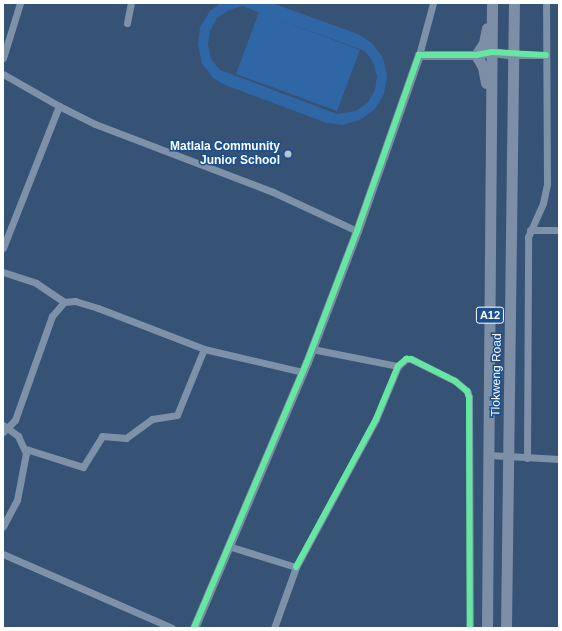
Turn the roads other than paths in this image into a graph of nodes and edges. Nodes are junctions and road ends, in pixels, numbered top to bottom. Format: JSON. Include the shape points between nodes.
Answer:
{"nodes":[{"id":1,"x":20,"y":3,"type":"edge"},
{"id":2,"x":131,"y":3,"type":"edge"},
{"id":3,"x":433,"y":3,"type":"edge"},
{"id":4,"x":491,"y":3,"type":"edge"},
{"id":5,"x":514,"y":3,"type":"edge"},
{"id":6,"x":546,"y":3,"type":"edge"},
{"id":7,"x":127,"y":23,"type":"dead end"},
{"id":8,"x":492,"y":52,"type":"junction"},
{"id":9,"x":476,"y":55,"type":"junction"},
{"id":10,"x":514,"y":55,"type":"junction"},
{"id":11,"x":546,"y":55,"type":"junction"},
{"id":12,"x":419,"y":56,"type":"junction"},
{"id":13,"x":3,"y":58,"type":"edge"},
{"id":14,"x":3,"y":74,"type":"edge"},
{"id":15,"x":59,"y":106,"type":"junction"},
{"id":16,"x":491,"y":119,"type":"junction"},
{"id":17,"x":530,"y":230,"type":"junction"},
{"id":18,"x":559,"y":230,"type":"edge"},
{"id":19,"x":358,"y":231,"type":"junction"},
{"id":20,"x":3,"y":248,"type":"edge"},
{"id":21,"x":4,"y":274,"type":"edge"},
{"id":22,"x":64,"y":302,"type":"junction"},
{"id":23,"x":204,"y":349,"type":"junction"},
{"id":24,"x":312,"y":349,"type":"junction"},
{"id":25,"x":398,"y":366,"type":"junction"},
{"id":26,"x":303,"y":372,"type":"junction"},
{"id":27,"x":5,"y":428,"type":"edge"},
{"id":28,"x":26,"y":449,"type":"junction"},
{"id":29,"x":489,"y":455,"type":"junction"},
{"id":30,"x":510,"y":458,"type":"junction"},
{"id":31,"x":527,"y":458,"type":"junction"},
{"id":32,"x":559,"y":459,"type":"edge"},
{"id":33,"x":3,"y":526,"type":"edge"},
{"id":34,"x":228,"y":546,"type":"junction"},
{"id":35,"x":3,"y":554,"type":"edge"},
{"id":36,"x":296,"y":566,"type":"junction"},
{"id":37,"x":172,"y":628,"type":"edge"},
{"id":38,"x":194,"y":628,"type":"edge"},
{"id":39,"x":274,"y":628,"type":"edge"},
{"id":40,"x":470,"y":628,"type":"edge"},
{"id":41,"x":487,"y":628,"type":"edge"},
{"id":42,"x":506,"y":628,"type":"edge"}],
"edges":[{"from":1,"to":13,"type":"street"},
{"from":2,"to":7,"type":"street"},
{"from":3,"to":12,"type":"street"},
{"from":4,"to":8,"type":"main road","name":"Tlokweng Road","number":"A12"},
{"from":4,"to":9,"type":"main road","via":[[486,38]]},
{"from":5,"to":10,"type":"main road","name":"Tlokweng Road","number":"A12"},
{"from":6,"to":11,"type":"street"},
{"from":8,"to":9,"type":"street"},
{"from":8,"to":10,"type":"street"},
{"from":8,"to":16,"type":"main road","name":"Tlokweng Road","number":"A12"},
{"from":9,"to":12,"type":"street"},
{"from":9,"to":16,"type":"main road","via":[[485,72]]},
{"from":10,"to":11,"type":"street"},
{"from":10,"to":30,"type":"main road","name":"Tlokweng Road","number":"A12"},
{"from":11,"to":17,"type":"street","via":[[546,194]]},
{"from":12,"to":19,"type":"street"},
{"from":14,"to":15,"type":"street"},
{"from":15,"to":19,"type":"street","via":[[95,124],[273,192]]},
{"from":15,"to":20,"type":"street"},
{"from":16,"to":29,"type":"main road","name":"Tlokweng Road","number":"A12"},
{"from":17,"to":18,"type":"street"},
{"from":17,"to":31,"type":"street"},
{"from":19,"to":24,"type":"street"},
{"from":21,"to":22,"type":"street","via":[[36,283]]},
{"from":22,"to":23,"type":"street","via":[[75,301],[98,308]]},
{"from":22,"to":27,"type":"street","via":[[52,316],[22,402]]},
{"from":23,"to":26,"type":"street"},
{"from":23,"to":28,"type":"street","via":[[177,416],[152,419],[126,438],[102,436],[82,467]]},
{"from":24,"to":25,"type":"street"},
{"from":24,"to":26,"type":"street"},
{"from":25,"to":36,"type":"street","via":[[376,420]]},
{"from":25,"to":40,"type":"street","via":[[406,359],[416,361],[456,381],[467,391],[469,397]]},
{"from":26,"to":34,"type":"street"},
{"from":27,"to":28,"type":"street"},
{"from":28,"to":33,"type":"street","via":[[17,500]]},
{"from":29,"to":30,"type":"street"},
{"from":29,"to":41,"type":"main road","name":"Tlokweng Road","number":"A12"},
{"from":30,"to":31,"type":"street"},
{"from":30,"to":42,"type":"main road","name":"Tlokweng Road","number":"A12"},
{"from":31,"to":32,"type":"street"},
{"from":34,"to":36,"type":"street"},
{"from":34,"to":38,"type":"street"},
{"from":35,"to":37,"type":"street"},
{"from":36,"to":39,"type":"street"}]}
